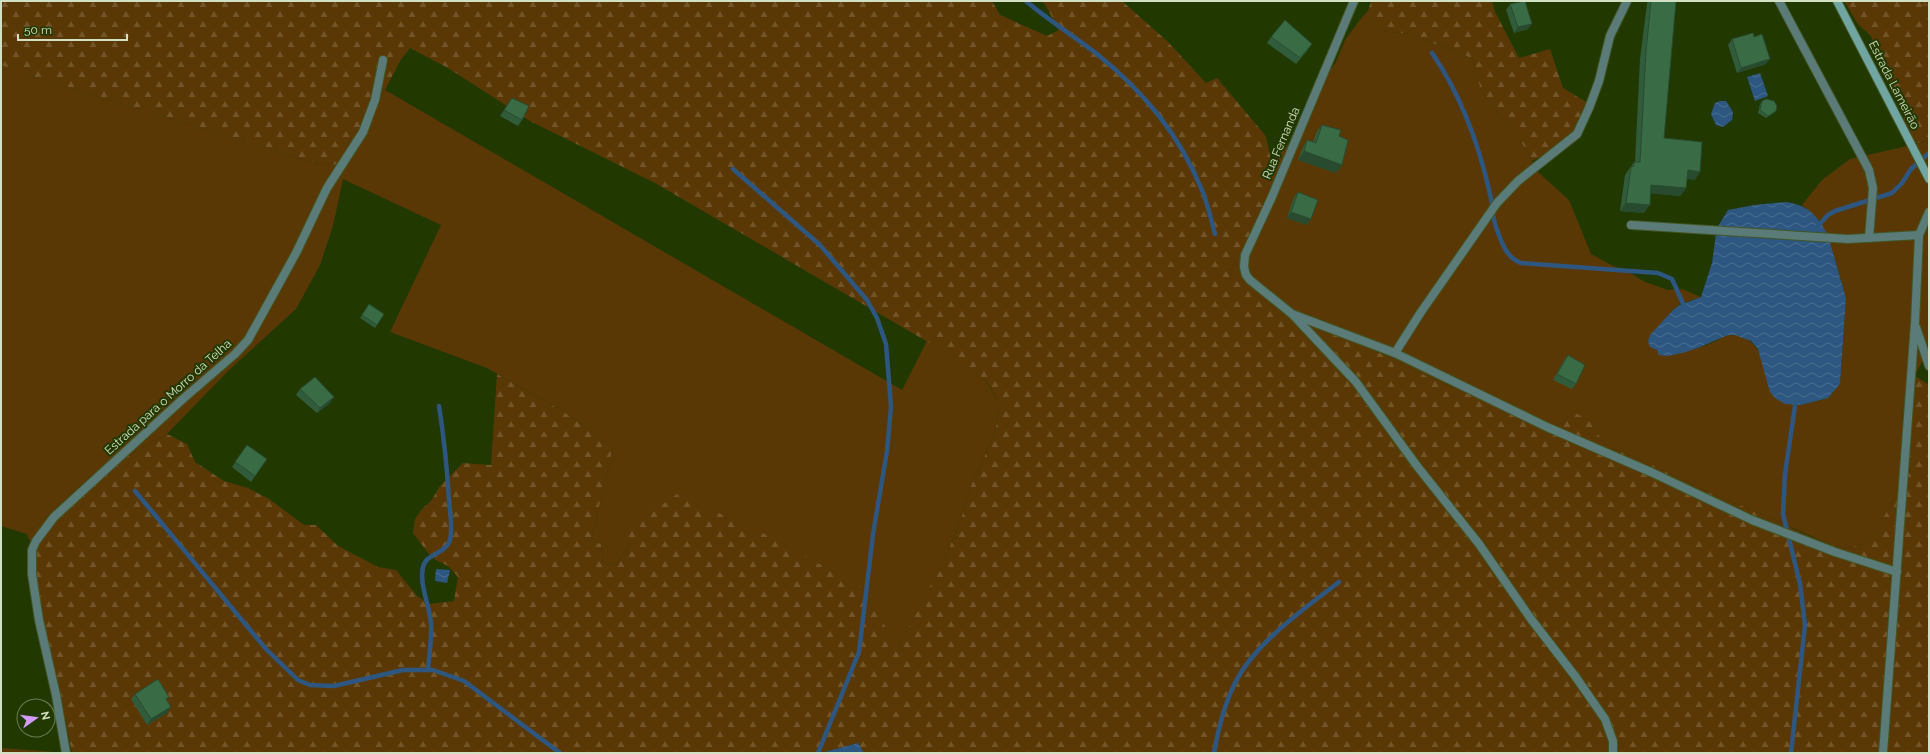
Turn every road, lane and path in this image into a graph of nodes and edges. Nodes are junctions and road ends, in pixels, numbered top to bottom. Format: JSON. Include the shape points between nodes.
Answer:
{"nodes":[{"id":1,"x":1354,"y":1,"type":"edge"},
{"id":2,"x":1627,"y":1,"type":"edge"},
{"id":3,"x":1779,"y":1,"type":"edge"},
{"id":4,"x":1837,"y":1,"type":"edge"},
{"id":5,"x":383,"y":60,"type":"dead end"},
{"id":6,"x":1929,"y":179,"type":"edge"},
{"id":7,"x":1929,"y":212,"type":"edge"},
{"id":8,"x":1631,"y":225,"type":"dead end"},
{"id":9,"x":1919,"y":235,"type":"junction"},
{"id":10,"x":1869,"y":238,"type":"junction"},
{"id":11,"x":1292,"y":314,"type":"junction"},
{"id":12,"x":1915,"y":323,"type":"junction"},
{"id":13,"x":1395,"y":353,"type":"junction"},
{"id":14,"x":1929,"y":366,"type":"edge"},
{"id":15,"x":1897,"y":572,"type":"junction"},
{"id":16,"x":66,"y":753,"type":"edge"},
{"id":17,"x":1614,"y":753,"type":"edge"},
{"id":18,"x":1883,"y":753,"type":"edge"}],
"edges":[{"from":1,"to":11,"type":"street","name":"Rua Fernanda","via":[[1245,255],[1246,275]]},
{"from":2,"to":13,"type":"street","via":[[1610,36],[1599,81],[1577,134],[1518,181],[1497,203]]},
{"from":3,"to":10,"type":"street","via":[[1869,170],[1872,188]]},
{"from":4,"to":6,"type":"street","name":"Estrada Lameirão"},
{"from":5,"to":16,"type":"street","name":"Estrada para o Morro da Telha","via":[[375,100],[363,132],[327,188],[296,253],[248,340],[54,517],[36,541],[32,550],[32,574]]},
{"from":7,"to":9,"type":"street"},
{"from":8,"to":10,"type":"street","via":[[1848,239]]},
{"from":9,"to":10,"type":"street"},
{"from":9,"to":12,"type":"street"},
{"from":11,"to":13,"type":"street"},
{"from":11,"to":17,"type":"street","via":[[1356,382],[1417,466],[1479,544],[1605,718],[1613,741]]},
{"from":12,"to":14,"type":"street"},
{"from":12,"to":15,"type":"street"},
{"from":13,"to":15,"type":"street","via":[[1547,427],[1752,520],[1835,552]]},
{"from":15,"to":18,"type":"street"}]}
